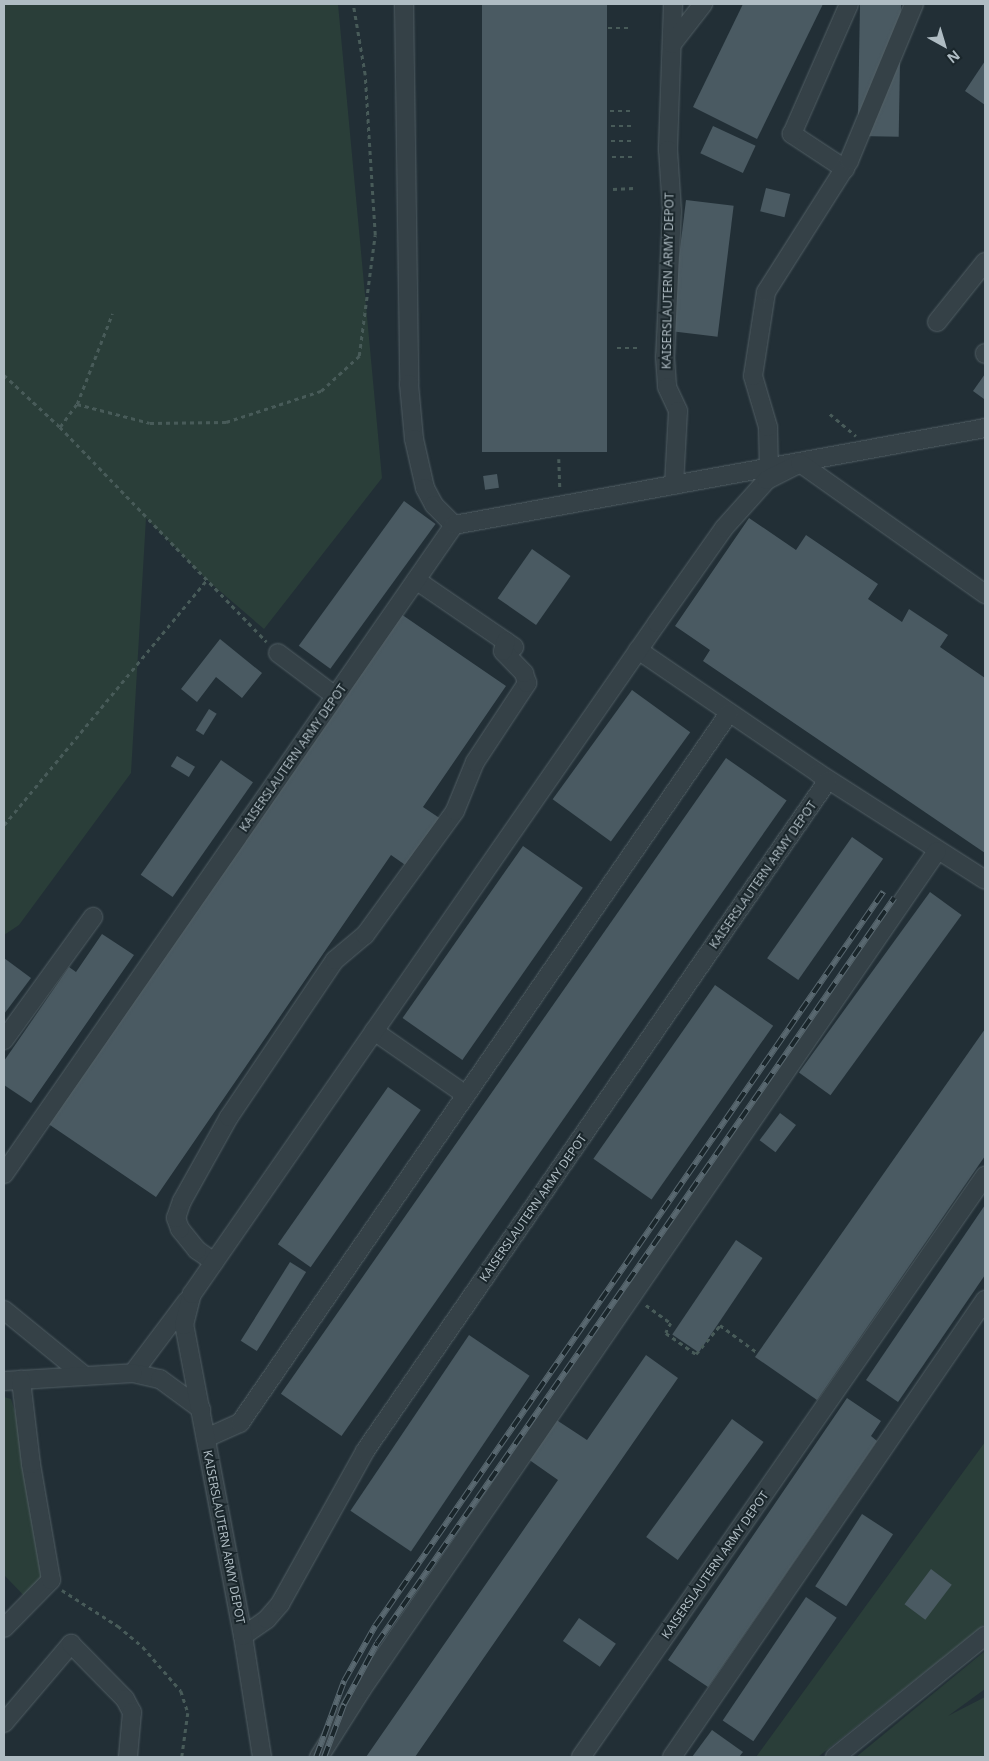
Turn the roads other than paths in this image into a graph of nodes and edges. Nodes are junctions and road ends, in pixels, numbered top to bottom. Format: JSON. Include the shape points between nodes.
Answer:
{"nodes":[{"id":1,"x":404,"y":4,"type":"edge"},
{"id":2,"x":673,"y":4,"type":"edge"},
{"id":3,"x":703,"y":4,"type":"edge"},
{"id":4,"x":850,"y":4,"type":"edge"},
{"id":5,"x":914,"y":4,"type":"edge"},
{"id":6,"x":672,"y":44,"type":"junction"},
{"id":7,"x":845,"y":169,"type":"junction"},
{"id":8,"x":985,"y":262,"type":"edge"},
{"id":9,"x":937,"y":322,"type":"dead end"},
{"id":10,"x":985,"y":428,"type":"edge"},
{"id":11,"x":800,"y":463,"type":"junction"},
{"id":12,"x":769,"y":469,"type":"junction"},
{"id":13,"x":674,"y":485,"type":"junction"},
{"id":14,"x":454,"y":525,"type":"junction"},
{"id":15,"x":416,"y":580,"type":"junction"},
{"id":16,"x":985,"y":594,"type":"edge"},
{"id":17,"x":638,"y":650,"type":"junction"},
{"id":18,"x":278,"y":653,"type":"road end"},
{"id":19,"x":335,"y":696,"type":"junction"},
{"id":20,"x":729,"y":712,"type":"junction"},
{"id":21,"x":828,"y":780,"type":"junction"},
{"id":22,"x":937,"y":851,"type":"junction"},
{"id":23,"x":985,"y":880,"type":"edge"},
{"id":24,"x":93,"y":917,"type":"dead end"},
{"id":25,"x":374,"y":1031,"type":"junction"},
{"id":26,"x":4,"y":1040,"type":"edge"},
{"id":27,"x":466,"y":1095,"type":"junction"},
{"id":28,"x":4,"y":1174,"type":"edge"},
{"id":29,"x":985,"y":1176,"type":"edge"},
{"id":30,"x":214,"y":1262,"type":"junction"},
{"id":31,"x":192,"y":1294,"type":"junction"},
{"id":32,"x":985,"y":1300,"type":"edge"},
{"id":33,"x":4,"y":1310,"type":"edge"},
{"id":34,"x":133,"y":1373,"type":"junction"},
{"id":35,"x":85,"y":1376,"type":"junction"},
{"id":36,"x":22,"y":1380,"type":"junction"},
{"id":37,"x":4,"y":1381,"type":"edge"},
{"id":38,"x":200,"y":1409,"type":"junction"},
{"id":39,"x":206,"y":1438,"type":"junction"},
{"id":40,"x":4,"y":1628,"type":"edge"},
{"id":41,"x":243,"y":1636,"type":"junction"},
{"id":42,"x":985,"y":1636,"type":"edge"},
{"id":43,"x":4,"y":1723,"type":"edge"},
{"id":44,"x":128,"y":1757,"type":"edge"},
{"id":45,"x":262,"y":1757,"type":"edge"},
{"id":46,"x":318,"y":1757,"type":"edge"},
{"id":47,"x":582,"y":1757,"type":"edge"},
{"id":48,"x":672,"y":1757,"type":"edge"},
{"id":49,"x":835,"y":1757,"type":"edge"}],
"edges":[{"from":1,"to":14,"type":"lane","via":[[409,384],[413,432],[425,488],[434,505]]},
{"from":2,"to":6,"type":"lane","name":"KAISERSLAUTERN ARMY DEPOT"},
{"from":3,"to":6,"type":"lane"},
{"from":4,"to":7,"type":"lane","via":[[792,134]]},
{"from":5,"to":7,"type":"lane","via":[[869,119]]},
{"from":6,"to":13,"type":"lane","name":"KAISERSLAUTERN ARMY DEPOT","via":[[667,387],[678,411]]},
{"from":7,"to":12,"type":"lane","via":[[766,292],[754,376],[768,427]]},
{"from":8,"to":9,"type":"lane"},
{"from":10,"to":11,"type":"lane","name":"KAISERSLAUTERN ARMY DEPOT"},
{"from":11,"to":12,"type":"lane","name":"KAISERSLAUTERN ARMY DEPOT"},
{"from":11,"to":16,"type":"lane"},
{"from":11,"to":17,"type":"lane","name":"KAISERSLAUTERN ARMY DEPOT","via":[[767,480],[724,528]]},
{"from":12,"to":13,"type":"lane","name":"KAISERSLAUTERN ARMY DEPOT"},
{"from":13,"to":14,"type":"lane","name":"KAISERSLAUTERN ARMY DEPOT"},
{"from":14,"to":15,"type":"lane","name":"KAISERSLAUTERN ARMY DEPOT"},
{"from":15,"to":19,"type":"lane","name":"KAISERSLAUTERN ARMY DEPOT"},
{"from":15,"to":30,"type":"lane","via":[[510,644],[503,651],[524,673],[527,683],[475,762],[456,812],[365,934],[336,960],[229,1117],[182,1201],[176,1218],[180,1229],[197,1250]]},
{"from":17,"to":20,"type":"lane"},
{"from":17,"to":25,"type":"lane","name":"KAISERSLAUTERN ARMY DEPOT"},
{"from":18,"to":19,"type":"lane"},
{"from":19,"to":28,"type":"lane","name":"KAISERSLAUTERN ARMY DEPOT"},
{"from":20,"to":21,"type":"lane"},
{"from":20,"to":27,"type":"lane","name":"KAISERSLAUTERN ARMY DEPOT"},
{"from":21,"to":22,"type":"lane"},
{"from":21,"to":41,"type":"lane","name":"KAISERSLAUTERN ARMY DEPOT","via":[[365,1451],[280,1604],[267,1620]]},
{"from":22,"to":23,"type":"lane"},
{"from":22,"to":46,"type":"lane"},
{"from":24,"to":26,"type":"lane"},
{"from":25,"to":27,"type":"lane"},
{"from":25,"to":30,"type":"lane","name":"KAISERSLAUTERN ARMY DEPOT"},
{"from":27,"to":39,"type":"lane","name":"KAISERSLAUTERN ARMY DEPOT","via":[[240,1423]]},
{"from":29,"to":47,"type":"lane","name":"KAISERSLAUTERN ARMY DEPOT"},
{"from":30,"to":31,"type":"lane","name":"KAISERSLAUTERN ARMY DEPOT"},
{"from":31,"to":34,"type":"lane"},
{"from":31,"to":38,"type":"lane","name":"KAISERSLAUTERN ARMY DEPOT","via":[[184,1325]]},
{"from":32,"to":48,"type":"lane"},
{"from":33,"to":35,"type":"lane"},
{"from":34,"to":35,"type":"lane"},
{"from":34,"to":38,"type":"lane","via":[[160,1379]]},
{"from":35,"to":36,"type":"lane"},
{"from":36,"to":37,"type":"lane"},
{"from":36,"to":40,"type":"lane","via":[[51,1580]]},
{"from":38,"to":39,"type":"lane","name":"KAISERSLAUTERN ARMY DEPOT"},
{"from":39,"to":41,"type":"lane","name":"KAISERSLAUTERN ARMY DEPOT"},
{"from":41,"to":45,"type":"lane","name":"KAISERSLAUTERN ARMY DEPOT"},
{"from":42,"to":49,"type":"lane"},
{"from":43,"to":44,"type":"lane","via":[[71,1644],[125,1699],[132,1712]]}]}
